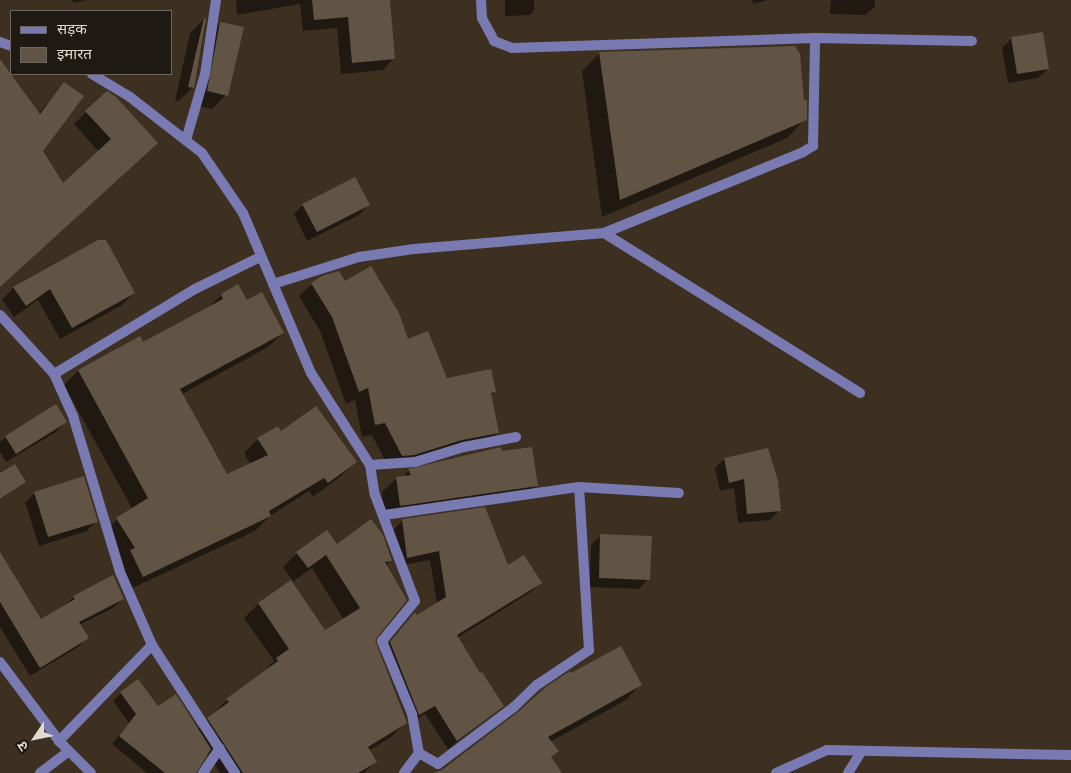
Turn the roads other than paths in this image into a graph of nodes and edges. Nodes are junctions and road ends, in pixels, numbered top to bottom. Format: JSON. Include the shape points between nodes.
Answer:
{"nodes":[{"id":1,"x":216,"y":0,"type":"edge"},
{"id":2,"x":481,"y":0,"type":"edge"},
{"id":3,"x":815,"y":38,"type":"junction"},
{"id":4,"x":972,"y":41,"type":"dead end"},
{"id":5,"x":94,"y":75,"type":"edge"},
{"id":6,"x":186,"y":140,"type":"junction"},
{"id":7,"x":604,"y":233,"type":"junction"},
{"id":8,"x":260,"y":256,"type":"junction"},
{"id":9,"x":273,"y":284,"type":"junction"},
{"id":10,"x":0,"y":316,"type":"edge"},
{"id":11,"x":54,"y":374,"type":"junction"},
{"id":12,"x":860,"y":393,"type":"dead end"},
{"id":13,"x":516,"y":437,"type":"dead end"},
{"id":14,"x":370,"y":465,"type":"junction"},
{"id":15,"x":579,"y":486,"type":"junction"},
{"id":16,"x":679,"y":493,"type":"dead end"},
{"id":17,"x":384,"y":515,"type":"junction"},
{"id":18,"x":152,"y":645,"type":"junction"},
{"id":19,"x":0,"y":662,"type":"edge"},
{"id":20,"x":59,"y":741,"type":"junction"},
{"id":21,"x":220,"y":748,"type":"junction"},
{"id":22,"x":69,"y":751,"type":"junction"},
{"id":23,"x":862,"y":751,"type":"junction"},
{"id":24,"x":419,"y":753,"type":"junction"},
{"id":25,"x":1071,"y":755,"type":"edge"},
{"id":26,"x":40,"y":773,"type":"edge"},
{"id":27,"x":91,"y":773,"type":"edge"},
{"id":28,"x":203,"y":773,"type":"edge"},
{"id":29,"x":235,"y":773,"type":"edge"},
{"id":30,"x":404,"y":773,"type":"edge"},
{"id":31,"x":776,"y":773,"type":"edge"},
{"id":32,"x":848,"y":773,"type":"edge"}],
"edges":[{"from":1,"to":6,"type":"street","via":[[205,74]]},
{"from":2,"to":3,"type":"street","via":[[482,18],[494,41],[512,48]]},
{"from":3,"to":4,"type":"street"},
{"from":3,"to":7,"type":"street","via":[[814,146]]},
{"from":5,"to":6,"type":"street","via":[[130,97]]},
{"from":6,"to":8,"type":"street","via":[[202,152],[243,213]]},
{"from":7,"to":9,"type":"street","via":[[414,248],[359,256]]},
{"from":7,"to":12,"type":"street"},
{"from":8,"to":9,"type":"street"},
{"from":8,"to":11,"type":"street","via":[[195,289]]},
{"from":9,"to":14,"type":"street","via":[[311,373]]},
{"from":10,"to":11,"type":"street"},
{"from":11,"to":18,"type":"street","via":[[73,416],[120,572]]},
{"from":13,"to":14,"type":"street","via":[[464,447],[415,462]]},
{"from":14,"to":17,"type":"street","via":[[375,494]]},
{"from":15,"to":16,"type":"street"},
{"from":15,"to":17,"type":"street"},
{"from":15,"to":24,"type":"street","via":[[589,650],[537,685],[514,708],[438,764]]},
{"from":17,"to":24,"type":"street","via":[[415,601],[382,641],[412,714]]},
{"from":18,"to":20,"type":"street"},
{"from":18,"to":21,"type":"street"},
{"from":19,"to":20,"type":"street"},
{"from":20,"to":22,"type":"street"},
{"from":21,"to":28,"type":"street"},
{"from":21,"to":29,"type":"street"},
{"from":22,"to":26,"type":"street"},
{"from":22,"to":27,"type":"street"},
{"from":23,"to":25,"type":"street"},
{"from":23,"to":31,"type":"street","via":[[827,750]]},
{"from":23,"to":32,"type":"street"},
{"from":24,"to":30,"type":"street"}]}
